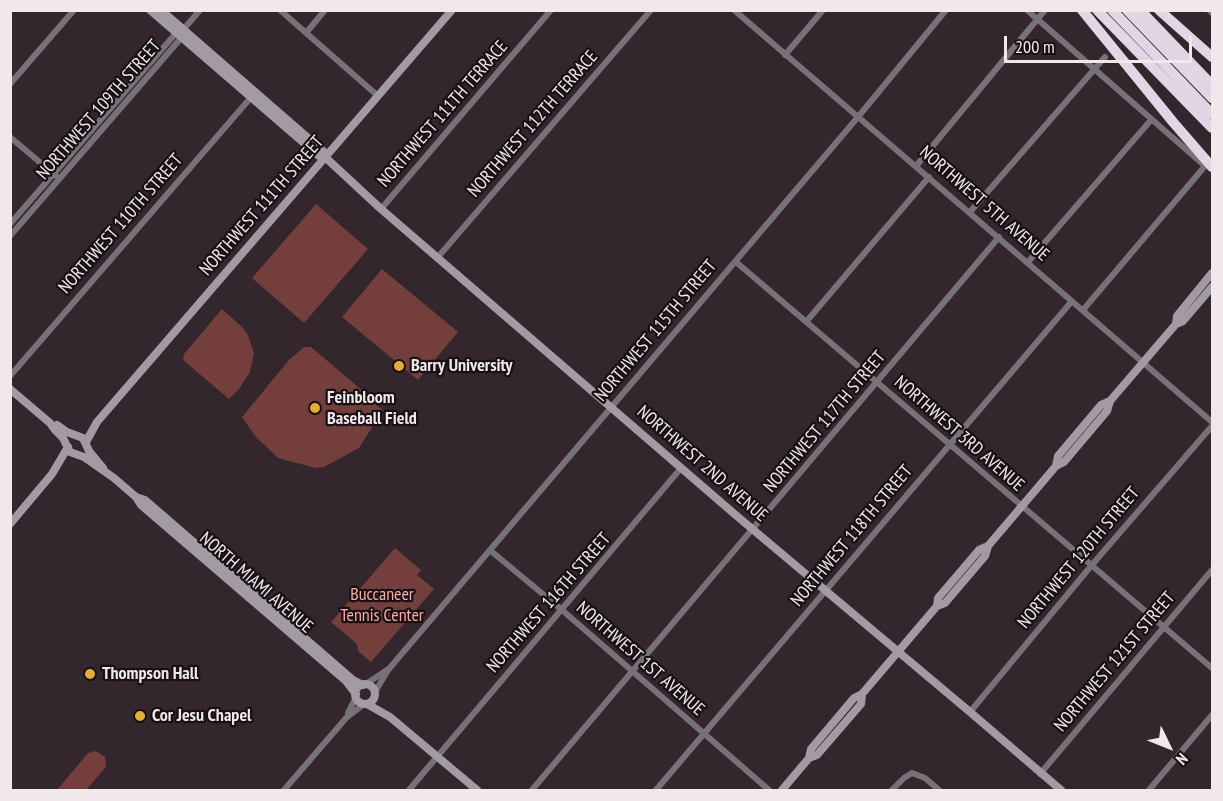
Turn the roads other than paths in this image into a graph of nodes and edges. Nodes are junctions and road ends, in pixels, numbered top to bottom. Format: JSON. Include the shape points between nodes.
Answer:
{"nodes":[{"id":1,"x":74,"y":10,"type":"edge"},
{"id":2,"x":150,"y":10,"type":"edge"},
{"id":3,"x":161,"y":10,"type":"edge"},
{"id":4,"x":200,"y":10,"type":"edge"},
{"id":5,"x":280,"y":10,"type":"edge"},
{"id":6,"x":325,"y":10,"type":"edge"},
{"id":7,"x":452,"y":10,"type":"edge"},
{"id":8,"x":551,"y":10,"type":"edge"},
{"id":9,"x":651,"y":10,"type":"edge"},
{"id":10,"x":734,"y":10,"type":"edge"},
{"id":11,"x":823,"y":10,"type":"edge"},
{"id":12,"x":946,"y":10,"type":"edge"},
{"id":13,"x":1027,"y":10,"type":"edge"},
{"id":14,"x":1045,"y":10,"type":"edge"},
{"id":15,"x":1082,"y":10,"type":"edge"},
{"id":16,"x":1097,"y":10,"type":"edge"},
{"id":17,"x":1112,"y":10,"type":"edge"},
{"id":18,"x":1127,"y":10,"type":"edge"},
{"id":19,"x":1140,"y":10,"type":"edge"},
{"id":20,"x":1160,"y":10,"type":"edge"},
{"id":21,"x":1037,"y":20,"type":"junction"},
{"id":22,"x":180,"y":33,"type":"junction"},
{"id":23,"x":306,"y":33,"type":"junction"},
{"id":24,"x":785,"y":55,"type":"junction"},
{"id":25,"x":1105,"y":57,"type":"dead end"},
{"id":26,"x":1212,"y":57,"type":"edge"},
{"id":27,"x":1094,"y":70,"type":"junction"},
{"id":28,"x":10,"y":84,"type":"edge"},
{"id":29,"x":1212,"y":85,"type":"edge"},
{"id":30,"x":253,"y":94,"type":"junction"},
{"id":31,"x":378,"y":96,"type":"junction"},
{"id":32,"x":1212,"y":98,"type":"edge"},
{"id":33,"x":1212,"y":114,"type":"edge"},
{"id":34,"x":858,"y":117,"type":"junction"},
{"id":35,"x":1151,"y":120,"type":"junction"},
{"id":36,"x":1212,"y":128,"type":"edge"},
{"id":37,"x":10,"y":137,"type":"edge"},
{"id":38,"x":325,"y":157,"type":"junction"},
{"id":39,"x":917,"y":165,"type":"junction"},
{"id":40,"x":1210,"y":168,"type":"edge"},
{"id":41,"x":57,"y":177,"type":"junction"},
{"id":42,"x":929,"y":177,"type":"junction"},
{"id":43,"x":381,"y":209,"type":"junction"},
{"id":44,"x":970,"y":212,"type":"junction"},
{"id":45,"x":11,"y":224,"type":"edge"},
{"id":46,"x":17,"y":229,"type":"junction"},
{"id":47,"x":10,"y":236,"type":"edge"},
{"id":48,"x":999,"y":237,"type":"junction"},
{"id":49,"x":438,"y":257,"type":"junction"},
{"id":50,"x":736,"y":262,"type":"junction"},
{"id":51,"x":1028,"y":262,"type":"junction"},
{"id":52,"x":1212,"y":273,"type":"edge"},
{"id":53,"x":1212,"y":287,"type":"edge"},
{"id":54,"x":1072,"y":301,"type":"junction"},
{"id":55,"x":1083,"y":310,"type":"junction"},
{"id":56,"x":806,"y":322,"type":"junction"},
{"id":57,"x":1176,"y":324,"type":"junction"},
{"id":58,"x":1144,"y":361,"type":"junction"},
{"id":59,"x":10,"y":376,"type":"edge"},
{"id":60,"x":877,"y":383,"type":"junction"},
{"id":61,"x":10,"y":389,"type":"edge"},
{"id":62,"x":611,"y":407,"type":"junction"},
{"id":63,"x":97,"y":422,"type":"junction"},
{"id":64,"x":51,"y":423,"type":"junction"},
{"id":65,"x":1212,"y":424,"type":"edge"},
{"id":66,"x":76,"y":435,"type":"junction"},
{"id":67,"x":86,"y":443,"type":"junction"},
{"id":68,"x":949,"y":444,"type":"junction"},
{"id":69,"x":72,"y":450,"type":"junction"},
{"id":70,"x":103,"y":468,"type":"junction"},
{"id":71,"x":681,"y":468,"type":"junction"},
{"id":72,"x":1021,"y":506,"type":"junction"},
{"id":73,"x":10,"y":524,"type":"edge"},
{"id":74,"x":753,"y":530,"type":"junction"},
{"id":75,"x":490,"y":550,"type":"junction"},
{"id":76,"x":1091,"y":566,"type":"junction"},
{"id":77,"x":1212,"y":570,"type":"edge"},
{"id":78,"x":825,"y":591,"type":"junction"},
{"id":79,"x":562,"y":610,"type":"junction"},
{"id":80,"x":279,"y":620,"type":"junction"},
{"id":81,"x":1164,"y":627,"type":"junction"},
{"id":82,"x":898,"y":652,"type":"junction"},
{"id":83,"x":1212,"y":669,"type":"edge"},
{"id":84,"x":388,"y":670,"type":"junction"},
{"id":85,"x":632,"y":671,"type":"junction"},
{"id":86,"x":365,"y":685,"type":"junction"},
{"id":87,"x":375,"y":694,"type":"junction"},
{"id":88,"x":356,"y":695,"type":"junction"},
{"id":89,"x":366,"y":704,"type":"junction"},
{"id":90,"x":970,"y":712,"type":"junction"},
{"id":91,"x":1212,"y":715,"type":"edge"},
{"id":92,"x":347,"y":717,"type":"junction"},
{"id":93,"x":390,"y":717,"type":"junction"},
{"id":94,"x":703,"y":735,"type":"junction"},
{"id":95,"x":438,"y":757,"type":"junction"},
{"id":96,"x":1040,"y":774,"type":"junction"},
{"id":97,"x":284,"y":790,"type":"edge"},
{"id":98,"x":409,"y":790,"type":"edge"},
{"id":99,"x":477,"y":790,"type":"edge"},
{"id":100,"x":532,"y":790,"type":"edge"},
{"id":101,"x":656,"y":790,"type":"edge"},
{"id":102,"x":769,"y":790,"type":"edge"},
{"id":103,"x":782,"y":790,"type":"edge"},
{"id":104,"x":892,"y":790,"type":"edge"},
{"id":105,"x":939,"y":790,"type":"edge"},
{"id":106,"x":1061,"y":790,"type":"edge"},
{"id":107,"x":1149,"y":790,"type":"edge"}],
"edges":[{"from":1,"to":28,"type":"street"},
{"from":2,"to":22,"type":"street","name":"NORTHWEST 2ND AVENUE"},
{"from":3,"to":22,"type":"street","name":"NORTHWEST 2ND AVENUE"},
{"from":4,"to":22,"type":"street","name":"NORTHWEST 109TH STREET"},
{"from":5,"to":23,"type":"street"},
{"from":6,"to":23,"type":"street"},
{"from":7,"to":31,"type":"street","name":"NORTHWEST 111TH STREET"},
{"from":8,"to":43,"type":"street","name":"NORTHWEST 111TH TERRACE"},
{"from":9,"to":49,"type":"street","name":"NORTHWEST 112TH TERRACE"},
{"from":10,"to":24,"type":"street","name":"NORTHWEST 5TH AVENUE"},
{"from":11,"to":24,"type":"street"},
{"from":12,"to":34,"type":"street","name":"NORTHWEST 115TH STREET"},
{"from":13,"to":21,"type":"street"},
{"from":14,"to":21,"type":"street"},
{"from":15,"to":40,"type":"highway"},
{"from":16,"to":36,"type":"highway"},
{"from":17,"to":33,"type":"highway"},
{"from":18,"to":32,"type":"highway"},
{"from":19,"to":29,"type":"highway"},
{"from":20,"to":26,"type":"highway"},
{"from":21,"to":27,"type":"street"},
{"from":21,"to":39,"type":"street"},
{"from":22,"to":30,"type":"street","name":"NORTHWEST 2ND AVENUE"},
{"from":22,"to":41,"type":"street","name":"NORTHWEST 109TH STREET"},
{"from":23,"to":31,"type":"street"},
{"from":24,"to":34,"type":"street","name":"NORTHWEST 5TH AVENUE"},
{"from":25,"to":27,"type":"street"},
{"from":27,"to":35,"type":"street"},
{"from":27,"to":44,"type":"street"},
{"from":30,"to":38,"type":"street","name":"NORTHWEST 2ND AVENUE","via":[[323,151]]},
{"from":30,"to":59,"type":"street","name":"NORTHWEST 110TH STREET"},
{"from":31,"to":38,"type":"street","name":"NORTHWEST 111TH STREET"},
{"from":34,"to":39,"type":"street","name":"NORTHWEST 5TH AVENUE"},
{"from":34,"to":50,"type":"street","name":"NORTHWEST 115TH STREET"},
{"from":35,"to":40,"type":"street"},
{"from":35,"to":51,"type":"street"},
{"from":37,"to":41,"type":"street"},
{"from":38,"to":43,"type":"street","name":"NORTHWEST 2ND AVENUE"},
{"from":38,"to":63,"type":"street","name":"NORTHWEST 111TH STREET"},
{"from":39,"to":42,"type":"street","name":"NORTHWEST 5TH AVENUE"},
{"from":40,"to":55,"type":"street"},
{"from":41,"to":45,"type":"street","name":"NORTHWEST 109TH STREET"},
{"from":41,"to":46,"type":"street","name":"NORTHWEST 109TH STREET"},
{"from":42,"to":44,"type":"street","name":"NORTHWEST 5TH AVENUE"},
{"from":42,"to":56,"type":"street"},
{"from":43,"to":49,"type":"street","name":"NORTHWEST 2ND AVENUE"},
{"from":44,"to":48,"type":"street","name":"NORTHWEST 5TH AVENUE"},
{"from":45,"to":46,"type":"street"},
{"from":46,"to":47,"type":"street","name":"NORTHWEST 109TH STREET"},
{"from":48,"to":51,"type":"street","name":"NORTHWEST 5TH AVENUE"},
{"from":48,"to":60,"type":"street","name":"NORTHWEST 117TH STREET"},
{"from":49,"to":62,"type":"street","name":"NORTHWEST 2ND AVENUE"},
{"from":50,"to":56,"type":"street","name":"NORTHWEST 3RD AVENUE"},
{"from":50,"to":62,"type":"street","name":"NORTHWEST 115TH STREET"},
{"from":51,"to":54,"type":"street","name":"NORTHWEST 5TH AVENUE"},
{"from":52,"to":57,"type":"street","via":[[1177,315]]},
{"from":53,"to":57,"type":"street"},
{"from":54,"to":55,"type":"street","name":"NORTHWEST 5TH AVENUE"},
{"from":54,"to":68,"type":"street","name":"NORTHWEST 118TH STREET"},
{"from":55,"to":58,"type":"street","name":"NORTHWEST 5TH AVENUE"},
{"from":56,"to":60,"type":"street","name":"NORTHWEST 3RD AVENUE"},
{"from":57,"to":58,"type":"street"},
{"from":58,"to":65,"type":"street","name":"NORTHWEST 5TH AVENUE"},
{"from":58,"to":72,"type":"street","via":[[1110,401],[1101,405]]},
{"from":60,"to":68,"type":"street","name":"NORTHWEST 3RD AVENUE"},
{"from":60,"to":74,"type":"street","name":"NORTHWEST 117TH STREET"},
{"from":61,"to":64,"type":"street","name":"NORTH MIAMI AVENUE"},
{"from":62,"to":71,"type":"street","name":"NORTHWEST 2ND AVENUE"},
{"from":62,"to":75,"type":"street","name":"NORTHWEST 115TH STREET"},
{"from":63,"to":66,"type":"street","name":"NORTHWEST 111TH STREET"},
{"from":63,"to":67,"type":"street","name":"NORTHWEST 111TH STREET"},
{"from":64,"to":66,"type":"street","name":"NORTH MIAMI AVENUE"},
{"from":64,"to":69,"type":"street","name":"NORTH MIAMI AVENUE"},
{"from":65,"to":76,"type":"street","name":"NORTHWEST 120TH STREET"},
{"from":66,"to":67,"type":"street"},
{"from":66,"to":69,"type":"street","via":[[69,438]]},
{"from":67,"to":69,"type":"street","via":[[85,450]]},
{"from":67,"to":70,"type":"street","name":"NORTH MIAMI AVENUE"},
{"from":68,"to":72,"type":"street","name":"NORTHWEST 3RD AVENUE"},
{"from":68,"to":78,"type":"street","name":"NORTHWEST 118TH STREET"},
{"from":69,"to":70,"type":"street","name":"NORTH MIAMI AVENUE"},
{"from":69,"to":73,"type":"street"},
{"from":70,"to":80,"type":"street","name":"NORTH MIAMI AVENUE","via":[[141,505]]},
{"from":71,"to":74,"type":"street","name":"NORTHWEST 2ND AVENUE"},
{"from":71,"to":79,"type":"street","name":"NORTHWEST 116TH STREET"},
{"from":72,"to":76,"type":"street","name":"NORTHWEST 3RD AVENUE"},
{"from":72,"to":82,"type":"street","via":[[988,546],[985,556]]},
{"from":74,"to":78,"type":"street","name":"NORTHWEST 2ND AVENUE"},
{"from":74,"to":85,"type":"street","name":"NORTHWEST 117TH STREET"},
{"from":75,"to":79,"type":"street","name":"NORTHWEST 1ST AVENUE"},
{"from":75,"to":84,"type":"street","name":"NORTHWEST 115TH STREET"},
{"from":76,"to":81,"type":"street","name":"NORTHWEST 3RD AVENUE"},
{"from":76,"to":90,"type":"street","name":"NORTHWEST 120TH STREET"},
{"from":77,"to":81,"type":"street","name":"NORTHWEST 121ST STREET"},
{"from":78,"to":82,"type":"street","name":"NORTHWEST 2ND AVENUE"},
{"from":78,"to":94,"type":"street","name":"NORTHWEST 118TH STREET"},
{"from":79,"to":85,"type":"street","name":"NORTHWEST 1ST AVENUE"},
{"from":79,"to":95,"type":"street","name":"NORTHWEST 116TH STREET"},
{"from":80,"to":86,"type":"street","name":"NORTH MIAMI AVENUE","via":[[353,680]]},
{"from":80,"to":88,"type":"street","name":"NORTH MIAMI AVENUE","via":[[350,684]]},
{"from":81,"to":83,"type":"street","name":"NORTHWEST 3RD AVENUE"},
{"from":81,"to":96,"type":"street","name":"NORTHWEST 121ST STREET"},
{"from":82,"to":90,"type":"street","name":"NORTHWEST 2ND AVENUE"},
{"from":82,"to":103,"type":"street","via":[[862,694],[861,704]]},
{"from":84,"to":86,"type":"street"},
{"from":84,"to":87,"type":"street"},
{"from":85,"to":94,"type":"street","name":"NORTHWEST 1ST AVENUE"},
{"from":85,"to":100,"type":"street","name":"NORTHWEST 117TH STREET"},
{"from":86,"to":87,"type":"street","via":[[373,687]]},
{"from":86,"to":88,"type":"street","via":[[359,687]]},
{"from":87,"to":89,"type":"street"},
{"from":87,"to":93,"type":"street"},
{"from":88,"to":89,"type":"street","via":[[359,702]]},
{"from":88,"to":92,"type":"street"},
{"from":89,"to":92,"type":"street"},
{"from":89,"to":93,"type":"street"},
{"from":90,"to":96,"type":"street","name":"NORTHWEST 2ND AVENUE"},
{"from":91,"to":107,"type":"street"},
{"from":92,"to":97,"type":"street"},
{"from":93,"to":95,"type":"street"},
{"from":94,"to":101,"type":"street","name":"NORTHWEST 118TH STREET"},
{"from":94,"to":102,"type":"street","name":"NORTHWEST 1ST AVENUE"},
{"from":95,"to":98,"type":"street","name":"NORTHWEST 116TH STREET"},
{"from":95,"to":99,"type":"street"},
{"from":96,"to":106,"type":"street","name":"NORTHWEST 2ND AVENUE"},
{"from":104,"to":105,"type":"street","via":[[912,773]]}]}
